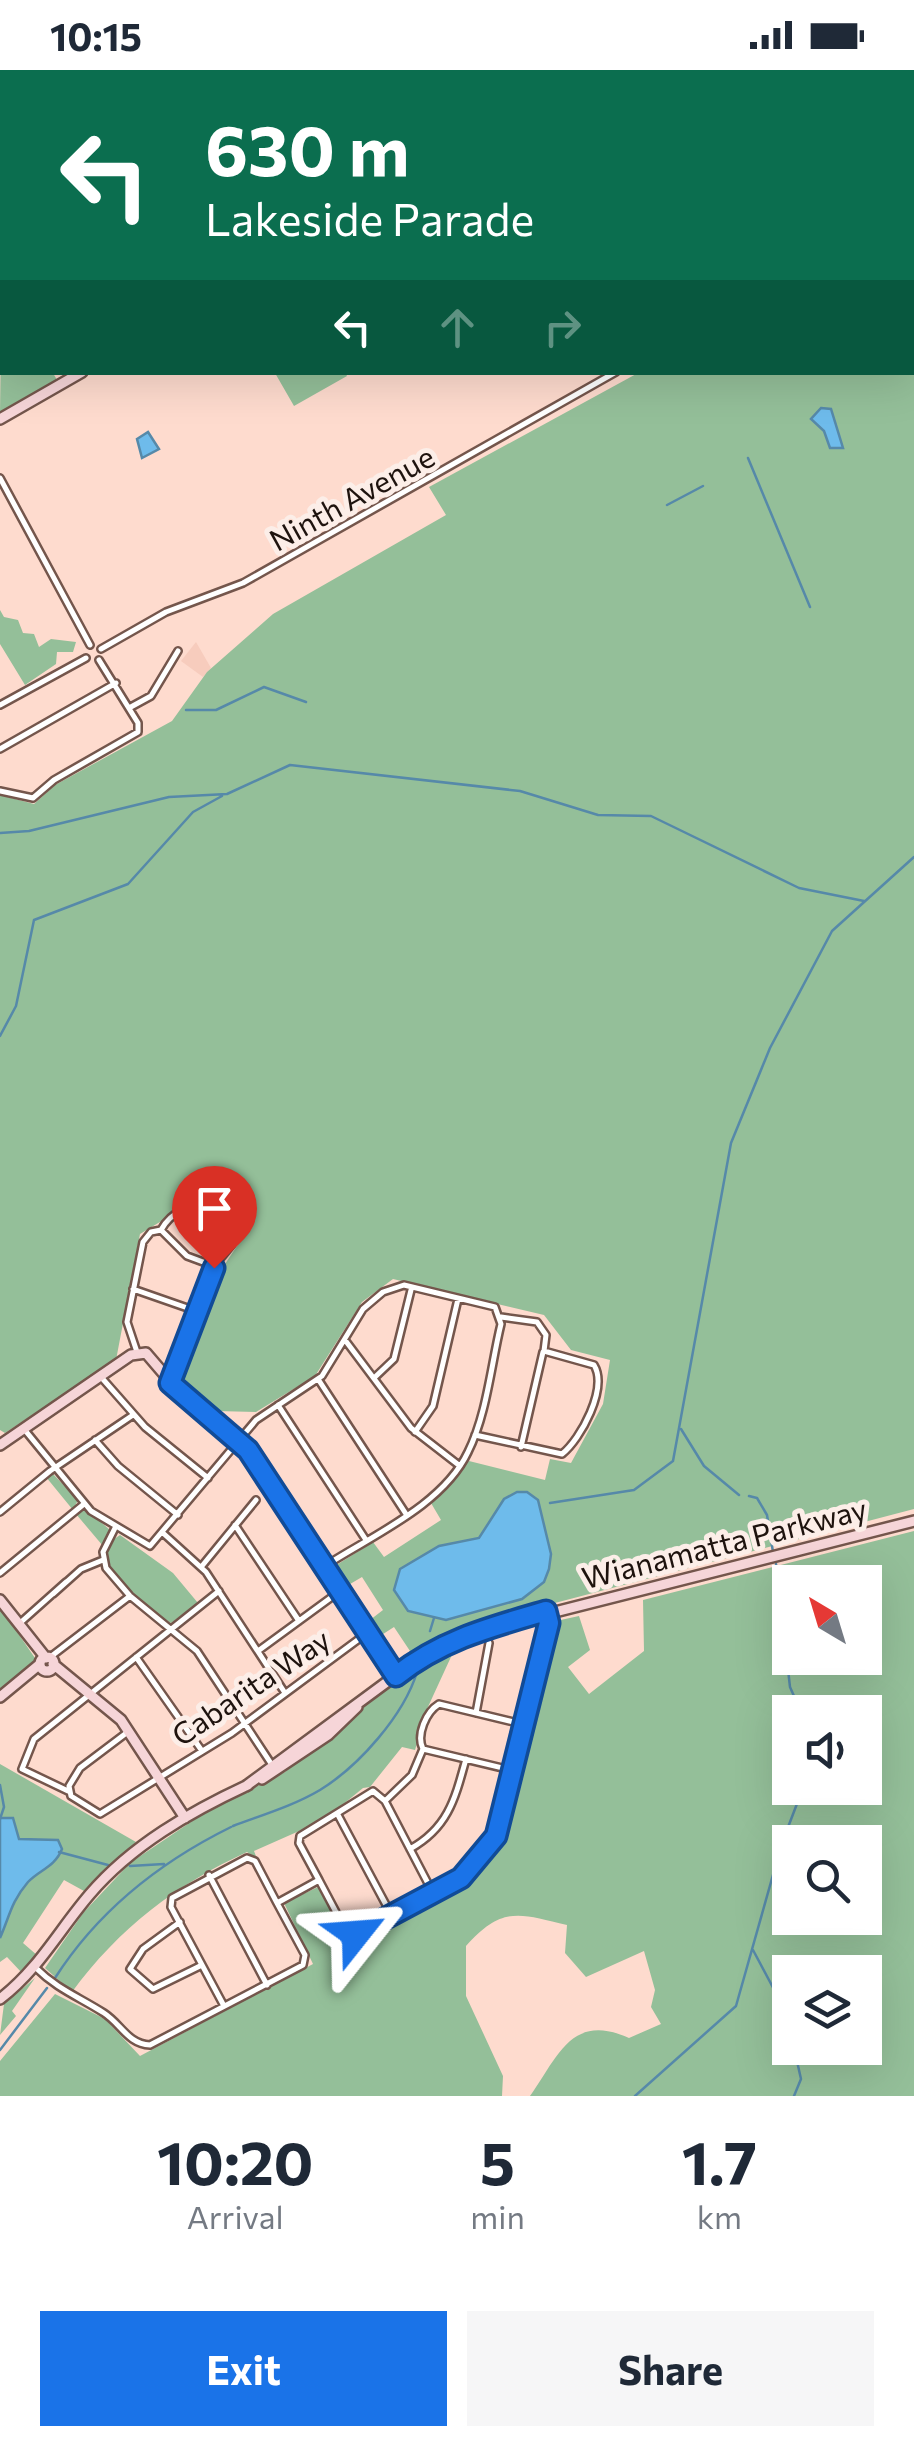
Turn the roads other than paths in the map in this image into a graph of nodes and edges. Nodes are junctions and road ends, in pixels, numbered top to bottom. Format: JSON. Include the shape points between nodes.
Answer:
{"nodes":[{"id":1,"x":77,"y":375,"type":"edge"},
{"id":2,"x":611,"y":375,"type":"edge"},
{"id":3,"x":0,"y":418,"type":"edge"},
{"id":4,"x":0,"y":478,"type":"edge"},
{"id":5,"x":90,"y":645,"type":"junction"},
{"id":6,"x":101,"y":648,"type":"junction"},
{"id":7,"x":178,"y":651,"type":"dead end"},
{"id":8,"x":86,"y":658,"type":"junction"},
{"id":9,"x":99,"y":660,"type":"junction"},
{"id":10,"x":116,"y":684,"type":"junction"},
{"id":11,"x":0,"y":706,"type":"edge"},
{"id":12,"x":130,"y":708,"type":"junction"},
{"id":13,"x":0,"y":749,"type":"edge"},
{"id":14,"x":0,"y":791,"type":"edge"},
{"id":15,"x":161,"y":1230,"type":"junction"},
{"id":16,"x":214,"y":1266,"type":"junction"},
{"id":17,"x":399,"y":1286,"type":"junction"},
{"id":18,"x":133,"y":1288,"type":"junction"},
{"id":19,"x":411,"y":1290,"type":"junction"},
{"id":20,"x":422,"y":1291,"type":"junction"},
{"id":21,"x":458,"y":1298,"type":"junction"},
{"id":22,"x":199,"y":1312,"type":"junction"},
{"id":23,"x":501,"y":1318,"type":"junction"},
{"id":24,"x":344,"y":1340,"type":"junction"},
{"id":25,"x":544,"y":1351,"type":"junction"},
{"id":26,"x":137,"y":1352,"type":"junction"},
{"id":27,"x":124,"y":1361,"type":"junction"},
{"id":28,"x":152,"y":1362,"type":"junction"},
{"id":29,"x":102,"y":1377,"type":"junction"},
{"id":30,"x":374,"y":1378,"type":"junction"},
{"id":31,"x":318,"y":1379,"type":"junction"},
{"id":32,"x":170,"y":1383,"type":"junction"},
{"id":33,"x":278,"y":1404,"type":"junction"},
{"id":34,"x":132,"y":1415,"type":"junction"},
{"id":35,"x":24,"y":1429,"type":"junction"},
{"id":36,"x":415,"y":1432,"type":"junction"},
{"id":37,"x":475,"y":1436,"type":"junction"},
{"id":38,"x":95,"y":1440,"type":"junction"},
{"id":39,"x":239,"y":1440,"type":"junction"},
{"id":40,"x":0,"y":1445,"type":"edge"},
{"id":41,"x":521,"y":1447,"type":"junction"},
{"id":42,"x":460,"y":1466,"type":"junction"},
{"id":43,"x":55,"y":1467,"type":"junction"},
{"id":44,"x":208,"y":1478,"type":"junction"},
{"id":45,"x":256,"y":1500,"type":"dead end"},
{"id":46,"x":84,"y":1504,"type":"junction"},
{"id":47,"x":0,"y":1512,"type":"edge"},
{"id":48,"x":406,"y":1514,"type":"junction"},
{"id":49,"x":178,"y":1515,"type":"junction"},
{"id":50,"x":914,"y":1521,"type":"edge"},
{"id":51,"x":236,"y":1525,"type":"junction"},
{"id":52,"x":115,"y":1528,"type":"junction"},
{"id":53,"x":163,"y":1534,"type":"junction"},
{"id":54,"x":366,"y":1540,"type":"junction"},
{"id":55,"x":102,"y":1560,"type":"junction"},
{"id":56,"x":202,"y":1566,"type":"junction"},
{"id":57,"x":324,"y":1567,"type":"junction"},
{"id":58,"x":0,"y":1573,"type":"edge"},
{"id":59,"x":340,"y":1590,"type":"junction"},
{"id":60,"x":219,"y":1591,"type":"junction"},
{"id":61,"x":130,"y":1596,"type":"junction"},
{"id":62,"x":0,"y":1600,"type":"edge"},
{"id":63,"x":546,"y":1611,"type":"junction"},
{"id":64,"x":298,"y":1621,"type":"junction"},
{"id":65,"x":18,"y":1625,"type":"junction"},
{"id":66,"x":171,"y":1628,"type":"junction"},
{"id":67,"x":367,"y":1633,"type":"junction"},
{"id":68,"x":490,"y":1644,"type":"dead end"},
{"id":69,"x":258,"y":1652,"type":"junction"},
{"id":70,"x":136,"y":1657,"type":"junction"},
{"id":71,"x":47,"y":1662,"type":"junction"},
{"id":72,"x":396,"y":1676,"type":"junction"},
{"id":73,"x":286,"y":1694,"type":"junction"},
{"id":74,"x":90,"y":1695,"type":"junction"},
{"id":75,"x":0,"y":1697,"type":"edge"},
{"id":76,"x":476,"y":1712,"type":"junction"},
{"id":77,"x":244,"y":1724,"type":"junction"},
{"id":78,"x":526,"y":1725,"type":"junction"},
{"id":79,"x":129,"y":1732,"type":"junction"},
{"id":80,"x":423,"y":1749,"type":"junction"},
{"id":81,"x":202,"y":1751,"type":"junction"},
{"id":82,"x":466,"y":1759,"type":"junction"},
{"id":83,"x":274,"y":1768,"type":"junction"},
{"id":84,"x":515,"y":1771,"type":"junction"},
{"id":85,"x":157,"y":1775,"type":"junction"},
{"id":86,"x":68,"y":1791,"type":"junction"},
{"id":87,"x":385,"y":1801,"type":"junction"},
{"id":88,"x":338,"y":1816,"type":"junction"},
{"id":89,"x":185,"y":1818,"type":"junction"},
{"id":90,"x":410,"y":1848,"type":"junction"},
{"id":91,"x":208,"y":1875,"type":"junction"},
{"id":92,"x":319,"y":1880,"type":"junction"},
{"id":93,"x":434,"y":1894,"type":"junction"},
{"id":94,"x":277,"y":1903,"type":"junction"},
{"id":95,"x":392,"y":1916,"type":"junction"},
{"id":96,"x":180,"y":1922,"type":"junction"},
{"id":97,"x":202,"y":1965,"type":"junction"},
{"id":98,"x":36,"y":1968,"type":"junction"},
{"id":99,"x":267,"y":1984,"type":"junction"},
{"id":100,"x":0,"y":1999,"type":"edge"},
{"id":101,"x":225,"y":2007,"type":"junction"}],
"edges":[{"from":1,"to":3,"type":"street"},
{"from":2,"to":6,"type":"street","name":"Ninth Avenue","via":[[233,588],[166,612]]},
{"from":4,"to":5,"type":"street"},
{"from":5,"to":6,"type":"street"},
{"from":5,"to":8,"type":"street"},
{"from":6,"to":9,"type":"street"},
{"from":7,"to":12,"type":"street","via":[[152,694]]},
{"from":8,"to":9,"type":"street"},
{"from":8,"to":11,"type":"street"},
{"from":9,"to":10,"type":"street"},
{"from":10,"to":12,"type":"street"},
{"from":10,"to":13,"type":"street"},
{"from":12,"to":14,"type":"street","via":[[137,734],[33,798]]},
{"from":15,"to":16,"type":"street","via":[[188,1256]]},
{"from":15,"to":16,"type":"street","via":[[193,1204],[216,1205],[232,1240]]},
{"from":15,"to":18,"type":"street","via":[[144,1242]]},
{"from":16,"to":22,"type":"street"},
{"from":17,"to":19,"type":"street"},
{"from":17,"to":20,"type":"street"},
{"from":17,"to":24,"type":"street","via":[[367,1304]]},
{"from":18,"to":22,"type":"street"},
{"from":18,"to":26,"type":"street","via":[[127,1325]]},
{"from":19,"to":20,"type":"street"},
{"from":19,"to":30,"type":"street","via":[[394,1359]]},
{"from":20,"to":21,"type":"street"},
{"from":21,"to":23,"type":"street","via":[[492,1306]]},
{"from":21,"to":36,"type":"street","via":[[433,1406]]},
{"from":22,"to":32,"type":"street"},
{"from":23,"to":25,"type":"street","via":[[540,1324]]},
{"from":23,"to":37,"type":"street"},
{"from":24,"to":30,"type":"street"},
{"from":24,"to":31,"type":"street"},
{"from":25,"to":41,"type":"street"},
{"from":25,"to":41,"type":"street","via":[[594,1365],[596,1391],[564,1453]]},
{"from":26,"to":27,"type":"street"},
{"from":26,"to":28,"type":"street"},
{"from":27,"to":28,"type":"street","via":[[140,1356]]},
{"from":27,"to":29,"type":"street"},
{"from":28,"to":32,"type":"street"},
{"from":29,"to":34,"type":"street"},
{"from":29,"to":35,"type":"street"},
{"from":30,"to":36,"type":"street"},
{"from":31,"to":33,"type":"street"},
{"from":31,"to":48,"type":"street"},
{"from":32,"to":39,"type":"street"},
{"from":33,"to":39,"type":"street"},
{"from":33,"to":54,"type":"street"},
{"from":34,"to":38,"type":"street"},
{"from":34,"to":44,"type":"street"},
{"from":35,"to":40,"type":"street"},
{"from":35,"to":43,"type":"street"},
{"from":36,"to":42,"type":"street"},
{"from":37,"to":41,"type":"street"},
{"from":37,"to":42,"type":"street"},
{"from":38,"to":43,"type":"street"},
{"from":38,"to":49,"type":"street"},
{"from":39,"to":44,"type":"street"},
{"from":39,"to":57,"type":"street"},
{"from":42,"to":48,"type":"street"},
{"from":43,"to":46,"type":"street"},
{"from":43,"to":47,"type":"street"},
{"from":44,"to":49,"type":"street"},
{"from":45,"to":51,"type":"street"},
{"from":46,"to":52,"type":"street"},
{"from":46,"to":58,"type":"street"},
{"from":48,"to":54,"type":"street"},
{"from":49,"to":53,"type":"street"},
{"from":50,"to":63,"type":"street","name":"Wianamatta Parkway"},
{"from":51,"to":56,"type":"street"},
{"from":51,"to":64,"type":"street"},
{"from":52,"to":53,"type":"street","via":[[146,1546]]},
{"from":52,"to":55,"type":"street"},
{"from":53,"to":56,"type":"street"},
{"from":54,"to":57,"type":"street"},
{"from":55,"to":61,"type":"street"},
{"from":55,"to":65,"type":"street"},
{"from":56,"to":60,"type":"street"},
{"from":57,"to":59,"type":"street"},
{"from":59,"to":64,"type":"street"},
{"from":59,"to":67,"type":"street"},
{"from":60,"to":66,"type":"street"},
{"from":60,"to":69,"type":"street"},
{"from":61,"to":66,"type":"street"},
{"from":61,"to":71,"type":"street"},
{"from":62,"to":65,"type":"street"},
{"from":63,"to":72,"type":"street","name":"Wianamatta Parkway","via":[[453,1640]]},
{"from":63,"to":78,"type":"street","via":[[549,1632]]},
{"from":64,"to":69,"type":"street"},
{"from":65,"to":71,"type":"street"},
{"from":66,"to":70,"type":"street"},
{"from":66,"to":77,"type":"street","via":[[197,1652]]},
{"from":67,"to":72,"type":"street"},
{"from":67,"to":73,"type":"street","name":"Cabarita Way"},
{"from":68,"to":76,"type":"street"},
{"from":69,"to":73,"type":"street"},
{"from":70,"to":74,"type":"street"},
{"from":70,"to":81,"type":"street"},
{"from":71,"to":74,"type":"street"},
{"from":71,"to":75,"type":"street"},
{"from":72,"to":83,"type":"street","name":"Wianamatta Parkway","via":[[328,1735]]},
{"from":73,"to":77,"type":"street","name":"Cabarita Way"},
{"from":74,"to":79,"type":"street"},
{"from":74,"to":86,"type":"street","via":[[36,1736],[22,1762],[26,1772]]},
{"from":76,"to":78,"type":"street"},
{"from":76,"to":80,"type":"street","via":[[435,1706],[423,1727]]},
{"from":77,"to":81,"type":"street","name":"Cabarita Way"},
{"from":77,"to":83,"type":"street"},
{"from":78,"to":84,"type":"street"},
{"from":79,"to":85,"type":"street"},
{"from":79,"to":86,"type":"street","via":[[80,1768]]},
{"from":80,"to":82,"type":"street"},
{"from":80,"to":87,"type":"street","via":[[412,1776]]},
{"from":81,"to":85,"type":"street","name":"Cabarita Way"},
{"from":82,"to":84,"type":"street"},
{"from":82,"to":90,"type":"street","via":[[449,1813]]},
{"from":83,"to":89,"type":"street","name":"Wianamatta Parkway"},
{"from":84,"to":93,"type":"street","via":[[496,1836],[466,1875]]},
{"from":85,"to":86,"type":"street","name":"Cabarita Way","via":[[103,1814]]},
{"from":85,"to":89,"type":"street"},
{"from":87,"to":88,"type":"street","via":[[368,1791]]},
{"from":87,"to":90,"type":"street"},
{"from":88,"to":92,"type":"street","via":[[299,1838]]},
{"from":88,"to":95,"type":"street"},
{"from":89,"to":98,"type":"street","name":"Wianamatta Parkway","via":[[102,1880]]},
{"from":90,"to":93,"type":"street"},
{"from":91,"to":94,"type":"street","via":[[250,1858]]},
{"from":91,"to":96,"type":"street","via":[[172,1898]]},
{"from":91,"to":99,"type":"street"},
{"from":92,"to":94,"type":"street"},
{"from":92,"to":95,"type":"street","via":[[350,1934]]},
{"from":93,"to":95,"type":"street"},
{"from":94,"to":99,"type":"street","via":[[305,1960]]},
{"from":96,"to":97,"type":"street"},
{"from":96,"to":97,"type":"street","via":[[142,1949],[130,1969],[153,1989]]},
{"from":97,"to":101,"type":"street"},
{"from":98,"to":100,"type":"street","name":"Wianamatta Parkway"},
{"from":98,"to":101,"type":"street","via":[[142,2045]]},
{"from":99,"to":101,"type":"street"}]}
